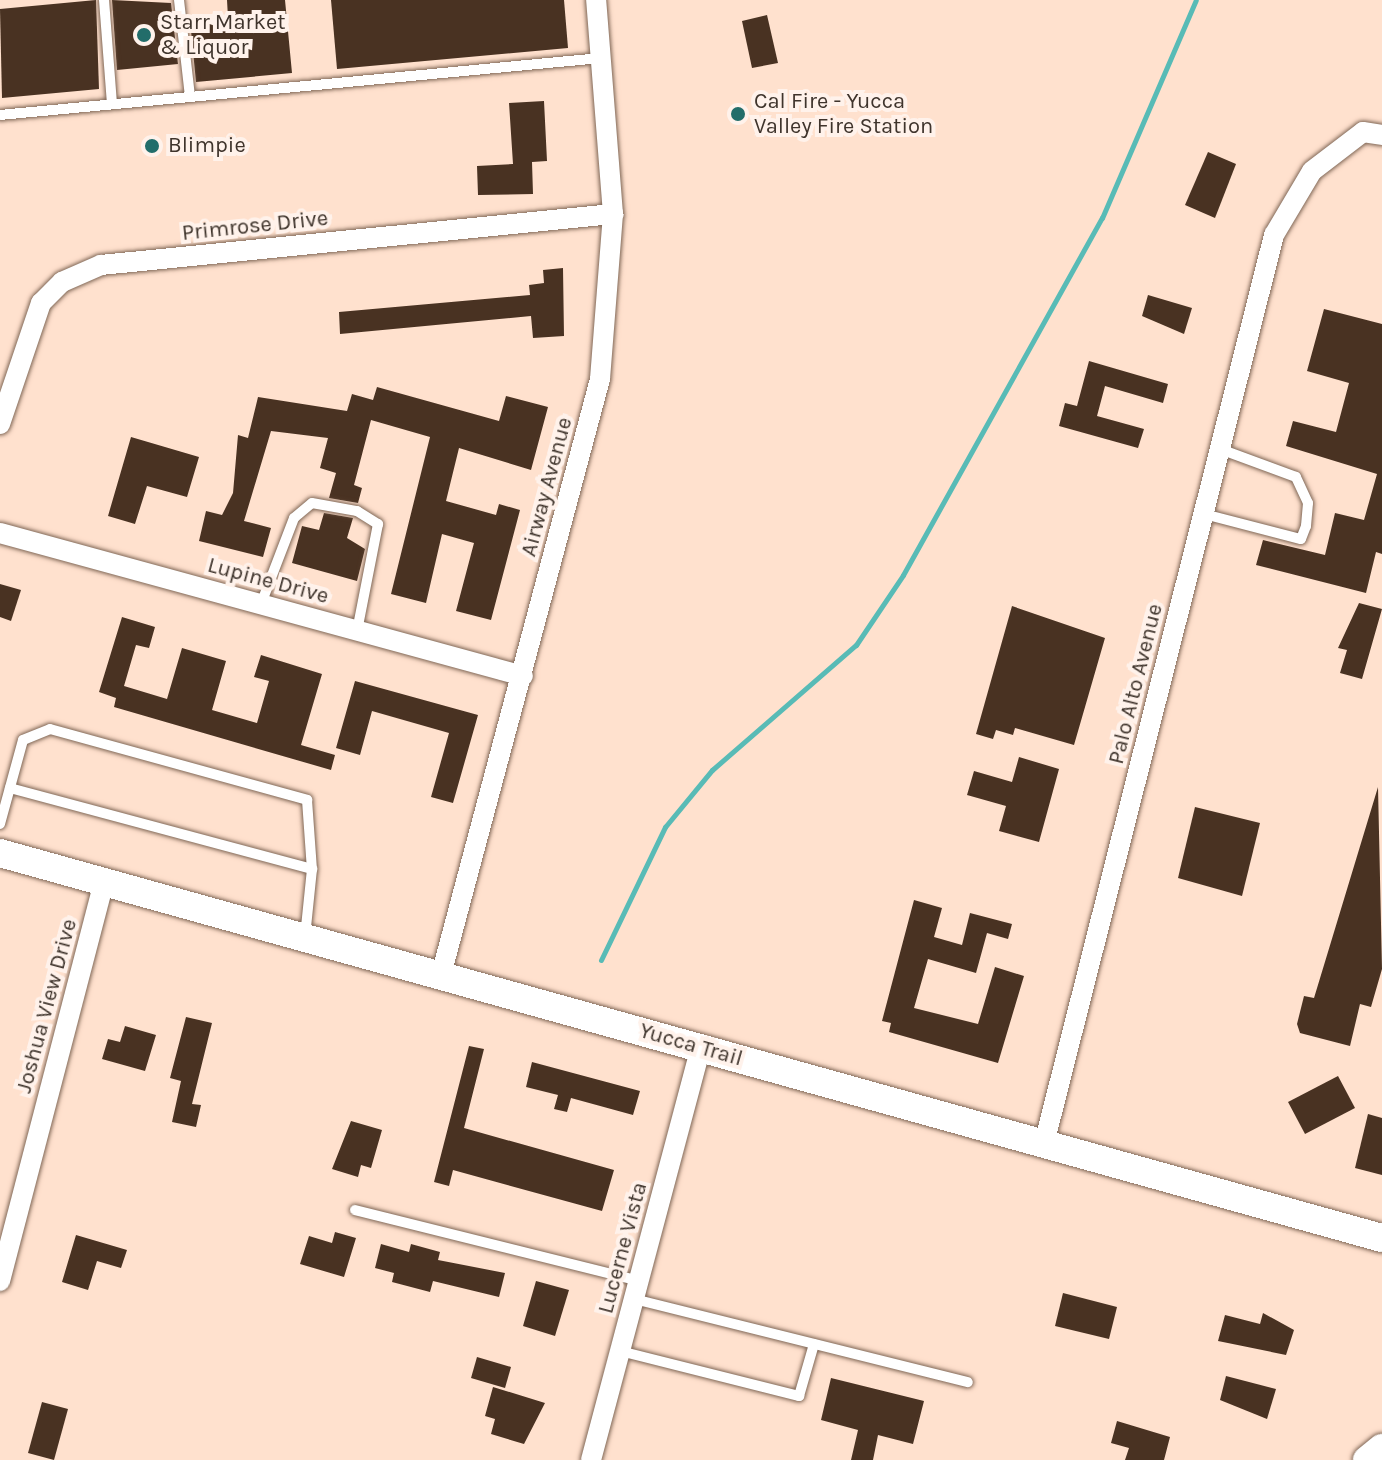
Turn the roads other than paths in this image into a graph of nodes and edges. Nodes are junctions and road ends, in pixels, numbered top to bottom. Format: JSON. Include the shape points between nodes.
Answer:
{"nodes":[{"id":1,"x":104,"y":0,"type":"edge"},
{"id":2,"x":179,"y":0,"type":"edge"},
{"id":3,"x":596,"y":0,"type":"edge"},
{"id":4,"x":601,"y":58,"type":"junction"},
{"id":5,"x":190,"y":96,"type":"junction"},
{"id":6,"x":112,"y":104,"type":"junction"},
{"id":7,"x":0,"y":115,"type":"edge"},
{"id":8,"x":1382,"y":135,"type":"edge"},
{"id":9,"x":613,"y":214,"type":"junction"},
{"id":10,"x":0,"y":424,"type":"edge"},
{"id":11,"x":1220,"y":449,"type":"junction"},
{"id":12,"x":1204,"y":514,"type":"junction"},
{"id":13,"x":0,"y":533,"type":"edge"},
{"id":14,"x":261,"y":604,"type":"junction"},
{"id":15,"x":357,"y":631,"type":"junction"},
{"id":16,"x":523,"y":676,"type":"junction"},
{"id":17,"x":10,"y":788,"type":"junction"},
{"id":18,"x":0,"y":824,"type":"edge"},
{"id":19,"x":0,"y":853,"type":"edge"},
{"id":20,"x":312,"y":869,"type":"junction"},
{"id":21,"x":104,"y":882,"type":"junction"},
{"id":22,"x":305,"y":938,"type":"junction"},
{"id":23,"x":441,"y":975,"type":"junction"},
{"id":24,"x":701,"y":1048,"type":"junction"},
{"id":25,"x":1044,"y":1144,"type":"junction"},
{"id":26,"x":355,"y":1210,"type":"dead end"},
{"id":27,"x":1382,"y":1238,"type":"edge"},
{"id":28,"x":0,"y":1281,"type":"edge"},
{"id":29,"x":636,"y":1290,"type":"junction"},
{"id":30,"x":814,"y":1344,"type":"junction"},
{"id":31,"x":620,"y":1351,"type":"junction"},
{"id":32,"x":968,"y":1382,"type":"dead end"},
{"id":33,"x":1382,"y":1448,"type":"edge"},
{"id":34,"x":591,"y":1460,"type":"edge"},
{"id":35,"x":1367,"y":1460,"type":"edge"}],
"edges":[{"from":1,"to":6,"type":"lane"},
{"from":2,"to":5,"type":"lane"},
{"from":3,"to":4,"type":"street","name":"Airway Avenue"},
{"from":4,"to":5,"type":"lane"},
{"from":4,"to":9,"type":"street","name":"Airway Avenue"},
{"from":5,"to":6,"type":"lane"},
{"from":6,"to":7,"type":"lane"},
{"from":8,"to":11,"type":"street","name":"Palo Alto Avenue","via":[[1363,132],[1312,171],[1274,235]]},
{"from":9,"to":10,"type":"street","name":"Primrose Drive","via":[[101,265],[62,282],[41,303]]},
{"from":9,"to":16,"type":"street","name":"Airway Avenue","via":[[600,379]]},
{"from":11,"to":12,"type":"street","name":"Palo Alto Avenue"},
{"from":11,"to":12,"type":"lane","via":[[1296,477],[1308,503],[1306,526],[1301,539]]},
{"from":12,"to":25,"type":"street","name":"Palo Alto Avenue"},
{"from":13,"to":14,"type":"street","name":"Lupine Drive"},
{"from":14,"to":15,"type":"street","name":"Lupine Drive"},
{"from":14,"to":15,"type":"lane","via":[[294,518],[312,503],[357,511],[378,524]]},
{"from":15,"to":16,"type":"street","name":"Lupine Drive"},
{"from":16,"to":23,"type":"street","name":"Airway Avenue"},
{"from":17,"to":18,"type":"lane"},
{"from":17,"to":20,"type":"lane"},
{"from":17,"to":20,"type":"lane","via":[[23,740],[50,729],[307,800]]},
{"from":19,"to":21,"type":"main road","name":"Yucca Trail"},
{"from":20,"to":22,"type":"lane"},
{"from":21,"to":22,"type":"main road","name":"Yucca Trail"},
{"from":21,"to":28,"type":"street","name":"Joshua View Drive"},
{"from":22,"to":23,"type":"main road","name":"Yucca Trail"},
{"from":23,"to":24,"type":"main road","name":"Yucca Trail"},
{"from":24,"to":25,"type":"main road","name":"Yucca Trail"},
{"from":24,"to":29,"type":"street","name":"Lucerne Vista"},
{"from":25,"to":27,"type":"main road","name":"Yucca Trail"},
{"from":26,"to":29,"type":"lane"},
{"from":29,"to":30,"type":"lane"},
{"from":29,"to":31,"type":"street","name":"Lucerne Vista"},
{"from":30,"to":31,"type":"lane","via":[[799,1396]]},
{"from":30,"to":32,"type":"lane"},
{"from":31,"to":34,"type":"street","name":"Lucerne Vista"},
{"from":33,"to":35,"type":"main road"}]}
